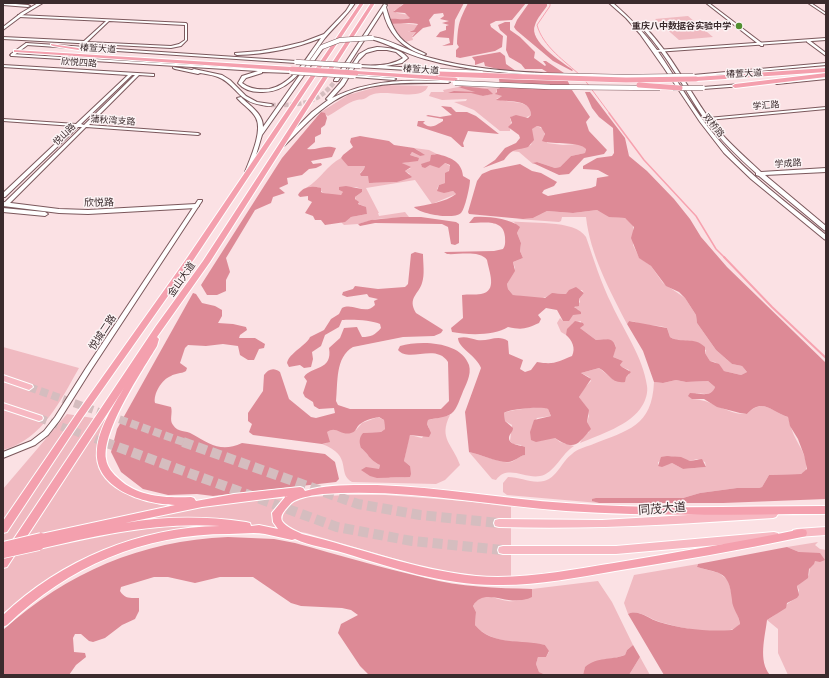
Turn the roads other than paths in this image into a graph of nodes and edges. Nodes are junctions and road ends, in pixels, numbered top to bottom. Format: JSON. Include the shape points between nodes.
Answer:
{"nodes":[{"id":1,"x":22,"y":3,"type":"edge"},
{"id":2,"x":41,"y":3,"type":"edge"},
{"id":3,"x":612,"y":3,"type":"edge"},
{"id":4,"x":617,"y":3,"type":"edge"},
{"id":5,"x":706,"y":3,"type":"edge"},
{"id":6,"x":809,"y":3,"type":"edge"},
{"id":7,"x":3,"y":4,"type":"edge"},
{"id":8,"x":31,"y":4,"type":"edge"},
{"id":9,"x":359,"y":4,"type":"edge"},
{"id":10,"x":372,"y":4,"type":"edge"},
{"id":11,"x":384,"y":5,"type":"edge"},
{"id":12,"x":826,"y":14,"type":"edge"},
{"id":13,"x":20,"y":15,"type":"junction"},
{"id":14,"x":108,"y":20,"type":"junction"},
{"id":15,"x":3,"y":23,"type":"edge"},
{"id":16,"x":3,"y":29,"type":"edge"},
{"id":17,"x":326,"y":34,"type":"junction"},
{"id":18,"x":3,"y":38,"type":"edge"},
{"id":19,"x":826,"y":40,"type":"edge"},
{"id":20,"x":85,"y":42,"type":"junction"},
{"id":21,"x":812,"y":42,"type":"junction"},
{"id":22,"x":27,"y":44,"type":"joint"},
{"id":23,"x":762,"y":44,"type":"junction"},
{"id":24,"x":53,"y":46,"type":"junction"},
{"id":25,"x":826,"y":50,"type":"edge"},
{"id":26,"x":16,"y":51,"type":"junction"},
{"id":27,"x":657,"y":52,"type":"junction"},
{"id":28,"x":664,"y":52,"type":"junction"},
{"id":29,"x":98,"y":54,"type":"junction"},
{"id":30,"x":187,"y":55,"type":"junction"},
{"id":31,"x":826,"y":55,"type":"edge"},
{"id":32,"x":39,"y":56,"type":"junction"},
{"id":33,"x":434,"y":59,"type":"junction"},
{"id":34,"x":104,"y":60,"type":"junction"},
{"id":35,"x":826,"y":64,"type":"edge"},
{"id":36,"x":3,"y":66,"type":"edge"},
{"id":37,"x":293,"y":67,"type":"junction"},
{"id":38,"x":377,"y":67,"type":"junction"},
{"id":39,"x":173,"y":68,"type":"junction"},
{"id":40,"x":272,"y":71,"type":"junction"},
{"id":41,"x":357,"y":71,"type":"junction"},
{"id":42,"x":824,"y":71,"type":"edge"},
{"id":43,"x":439,"y":72,"type":"junction"},
{"id":44,"x":131,"y":74,"type":"junction"},
{"id":45,"x":138,"y":74,"type":"junction"},
{"id":46,"x":725,"y":74,"type":"joint"},
{"id":47,"x":153,"y":75,"type":"dead end"},
{"id":48,"x":561,"y":75,"type":"junction"},
{"id":49,"x":672,"y":76,"type":"junction"},
{"id":50,"x":336,"y":80,"type":"tunnel mouth"},
{"id":51,"x":455,"y":81,"type":"junction"},
{"id":52,"x":448,"y":82,"type":"junction"},
{"id":53,"x":627,"y":82,"type":"junction"},
{"id":54,"x":698,"y":82,"type":"junction"},
{"id":55,"x":735,"y":86,"type":"joint"},
{"id":56,"x":680,"y":88,"type":"junction"},
{"id":57,"x":271,"y":105,"type":"tunnel mouth"},
{"id":58,"x":320,"y":108,"type":"junction"},
{"id":59,"x":826,"y":108,"type":"edge"},
{"id":60,"x":708,"y":119,"type":"junction"},
{"id":61,"x":3,"y":120,"type":"edge"},
{"id":62,"x":77,"y":126,"type":"junction"},
{"id":63,"x":85,"y":126,"type":"junction"},
{"id":64,"x":198,"y":134,"type":"dead end"},
{"id":65,"x":261,"y":134,"type":"junction"},
{"id":66,"x":278,"y":150,"type":"junction"},
{"id":67,"x":826,"y":170,"type":"edge"},
{"id":68,"x":248,"y":174,"type":"junction"},
{"id":69,"x":826,"y":174,"type":"edge"},
{"id":70,"x":762,"y":176,"type":"junction"},
{"id":71,"x":753,"y":177,"type":"junction"},
{"id":72,"x":3,"y":196,"type":"edge"},
{"id":73,"x":3,"y":206,"type":"edge"},
{"id":74,"x":197,"y":206,"type":"joint"},
{"id":75,"x":816,"y":221,"type":"junction"},
{"id":76,"x":826,"y":225,"type":"edge"},
{"id":77,"x":826,"y":229,"type":"edge"},
{"id":78,"x":826,"y":238,"type":"edge"},
{"id":79,"x":158,"y":328,"type":"junction"},
{"id":80,"x":3,"y":378,"type":"edge"},
{"id":81,"x":29,"y":388,"type":"tunnel mouth"},
{"id":82,"x":3,"y":406,"type":"edge"},
{"id":83,"x":39,"y":418,"type":"tunnel mouth"},
{"id":84,"x":3,"y":455,"type":"edge"},
{"id":85,"x":327,"y":489,"type":"junction"},
{"id":86,"x":228,"y":499,"type":"junction"},
{"id":87,"x":826,"y":510,"type":"edge"},
{"id":88,"x":499,"y":523,"type":"tunnel mouth"},
{"id":89,"x":3,"y":529,"type":"edge"},
{"id":90,"x":264,"y":530,"type":"junction"},
{"id":91,"x":826,"y":530,"type":"edge"},
{"id":92,"x":802,"y":533,"type":"junction"},
{"id":93,"x":300,"y":537,"type":"junction"},
{"id":94,"x":40,"y":542,"type":"junction"},
{"id":95,"x":3,"y":547,"type":"edge"},
{"id":96,"x":503,"y":550,"type":"tunnel mouth"},
{"id":97,"x":3,"y":553,"type":"edge"},
{"id":98,"x":3,"y":564,"type":"edge"},
{"id":99,"x":3,"y":622,"type":"edge"}],
"edges":[{"from":1,"to":8,"type":"main road"},
{"from":2,"to":13,"type":"main road"},
{"from":3,"to":27,"type":"main road","name":"双桥路","via":[[646,37]]},
{"from":4,"to":28,"type":"main road","name":"双桥路","via":[[653,37]]},
{"from":5,"to":23,"type":"street"},
{"from":6,"to":12,"type":"street"},
{"from":7,"to":8,"type":"main road"},
{"from":8,"to":15,"type":"main road"},
{"from":9,"to":17,"type":"main road"},
{"from":9,"to":68,"type":"highway","name":"金山大道"},
{"from":10,"to":66,"type":"highway","name":"金山大道"},
{"from":11,"to":33,"type":"main road","via":[[388,24],[398,40]]},
{"from":11,"to":50,"type":"main road"},
{"from":13,"to":14,"type":"street"},
{"from":13,"to":16,"type":"main road"},
{"from":14,"to":20,"type":"street"},
{"from":14,"to":20,"type":"street","via":[[186,24],[186,40],[171,47]]},
{"from":17,"to":30,"type":"main road","via":[[286,49],[257,53]]},
{"from":17,"to":40,"type":"main road","via":[[286,85],[274,90],[259,91],[245,88],[240,83],[244,77],[256,72]]},
{"from":18,"to":20,"type":"street"},
{"from":19,"to":21,"type":"street"},
{"from":21,"to":23,"type":"street"},
{"from":21,"to":25,"type":"main road"},
{"from":21,"to":28,"type":"street"},
{"from":21,"to":31,"type":"main road"},
{"from":22,"to":24,"type":"main road"},
{"from":22,"to":26,"type":"street"},
{"from":23,"to":28,"type":"street"},
{"from":24,"to":29,"type":"highway"},
{"from":24,"to":30,"type":"main road"},
{"from":26,"to":29,"type":"highway","name":"椿萱大道"},
{"from":26,"to":32,"type":"main road"},
{"from":27,"to":28,"type":"street"},
{"from":27,"to":71,"type":"main road","name":"双桥路","via":[[700,120]]},
{"from":28,"to":60,"type":"main road","name":"双桥路"},
{"from":29,"to":32,"type":"highway"},
{"from":29,"to":37,"type":"highway","name":"椿萱大道"},
{"from":30,"to":37,"type":"main road"},
{"from":32,"to":34,"type":"main road"},
{"from":33,"to":48,"type":"main road","bridge":true,"via":[[477,68]]},
{"from":33,"to":65,"type":"main road","bridge":true,"via":[[372,38],[330,42],[322,47]]},
{"from":34,"to":39,"type":"main road"},
{"from":34,"to":40,"type":"main road"},
{"from":35,"to":42,"type":"main road"},
{"from":36,"to":44,"type":"street","name":"欣悦四路"},
{"from":37,"to":40,"type":"main road"},
{"from":37,"to":41,"type":"highway","name":"椿萱大道","bridge":true},
{"from":37,"to":41,"type":"main road","bridge":true},
{"from":38,"to":41,"type":"main road"},
{"from":38,"to":43,"type":"main road"},
{"from":38,"to":58,"type":"main road","via":[[396,64],[406,58],[403,53],[382,48],[368,50],[359,55],[347,78]]},
{"from":39,"to":57,"type":"main road","via":[[198,70],[220,76],[250,101]]},
{"from":39,"to":65,"type":"main road","via":[[207,75],[223,83],[260,119]]},
{"from":41,"to":43,"type":"highway","name":"椿萱大道"},
{"from":41,"to":51,"type":"highway","name":"椿萱大道"},
{"from":41,"to":52,"type":"main road"},
{"from":42,"to":46,"type":"highway"},
{"from":42,"to":54,"type":"highway","name":"椿萱大道"},
{"from":42,"to":55,"type":"highway"},
{"from":43,"to":48,"type":"main road","bridge":true},
{"from":43,"to":53,"type":"highway","name":"椿萱大道","bridge":true},
{"from":44,"to":45,"type":"street","name":"欣悦四路"},
{"from":44,"to":62,"type":"street","name":"悦山路"},
{"from":45,"to":47,"type":"street","name":"欣悦四路"},
{"from":45,"to":63,"type":"street","name":"悦山路"},
{"from":46,"to":54,"type":"main road"},
{"from":48,"to":49,"type":"main road","bridge":true},
{"from":49,"to":53,"type":"highway","bridge":true},
{"from":49,"to":54,"type":"main road","bridge":true},
{"from":51,"to":52,"type":"main road"},
{"from":51,"to":53,"type":"highway","name":"椿萱大道"},
{"from":51,"to":56,"type":"main road","bridge":true,"via":[[550,87]]},
{"from":52,"to":58,"type":"main road","via":[[396,82],[364,86],[339,95]]},
{"from":53,"to":54,"type":"highway","name":"椿萱大道","bridge":true},
{"from":53,"to":56,"type":"highway","bridge":true},
{"from":54,"to":55,"type":"main road"},
{"from":54,"to":56,"type":"main road","bridge":true},
{"from":58,"to":66,"type":"main road"},
{"from":59,"to":60,"type":"street","name":"学汇路"},
{"from":60,"to":70,"type":"main road","name":"双桥路","via":[[725,140]]},
{"from":61,"to":62,"type":"street","name":"蒲秋湾支路"},
{"from":62,"to":63,"type":"street","name":"蒲秋湾支路"},
{"from":62,"to":72,"type":"street","name":"悦山路"},
{"from":63,"to":64,"type":"street","name":"蒲秋湾支路"},
{"from":63,"to":73,"type":"street","name":"悦山路"},
{"from":65,"to":68,"type":"main road"},
{"from":66,"to":79,"type":"highway","name":"金山大道","via":[[206,262]]},
{"from":67,"to":70,"type":"main road","name":"学成路"},
{"from":68,"to":89,"type":"highway","name":"金山大道"},
{"from":69,"to":70,"type":"main road","name":"学成路"},
{"from":70,"to":71,"type":"main road","name":"学成路"},
{"from":70,"to":75,"type":"main road","name":"双桥路"},
{"from":71,"to":78,"type":"main road","name":"双桥路"},
{"from":73,"to":74,"type":"main road","name":"欣悦路","via":[[85,216]]},
{"from":74,"to":84,"type":"street","name":"悦城二路","via":[[57,419],[46,433],[33,443]]},
{"from":75,"to":76,"type":"street"},
{"from":75,"to":77,"type":"main road","name":"双桥路"},
{"from":79,"to":86,"type":"highway","via":[[153,346],[111,420],[103,441],[101,458],[106,471],[126,490],[139,496],[186,501]]},
{"from":79,"to":98,"type":"highway","name":"金山大道"},
{"from":80,"to":81,"type":"main road"},
{"from":82,"to":83,"type":"main road"},
{"from":85,"to":86,"type":"highway"},
{"from":85,"to":87,"type":"highway","via":[[422,491],[532,504],[599,508]]},
{"from":85,"to":93,"type":"highway","via":[[296,496],[279,508],[279,523]]},
{"from":86,"to":94,"type":"highway","via":[[164,510]]},
{"from":87,"to":88,"type":"main road","name":"同茂大道","via":[[570,526]]},
{"from":90,"to":93,"type":"highway"},
{"from":90,"to":94,"type":"highway","via":[[237,524],[152,522]]},
{"from":90,"to":99,"type":"highway","via":[[191,531],[150,538],[113,551],[65,574],[13,611]]},
{"from":91,"to":92,"type":"main road"},
{"from":92,"to":93,"type":"highway","via":[[719,550],[549,578],[513,581],[438,575]]},
{"from":92,"to":96,"type":"main road","via":[[616,550]]},
{"from":94,"to":95,"type":"highway","bridge":true},
{"from":94,"to":97,"type":"highway","bridge":true}]}
